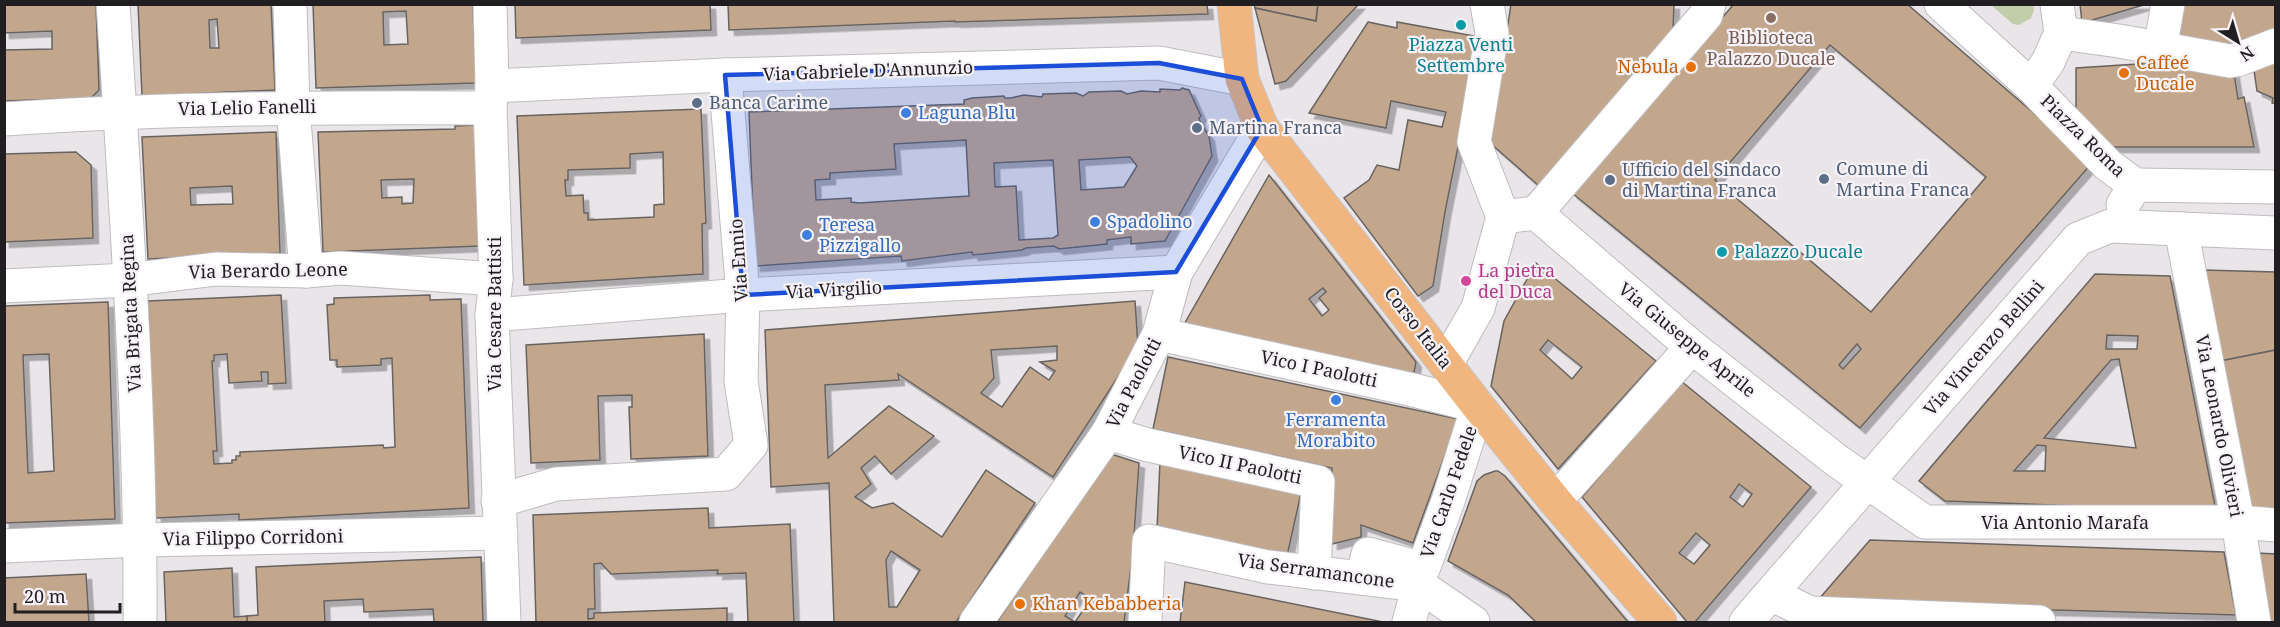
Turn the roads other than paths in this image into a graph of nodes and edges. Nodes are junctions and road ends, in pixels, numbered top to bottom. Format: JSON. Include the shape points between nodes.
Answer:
{"nodes":[{"id":1,"x":113,"y":4,"type":"edge"},
{"id":2,"x":290,"y":4,"type":"edge"},
{"id":3,"x":490,"y":4,"type":"edge"},
{"id":4,"x":1234,"y":4,"type":"edge"},
{"id":5,"x":1486,"y":4,"type":"edge"},
{"id":6,"x":1709,"y":4,"type":"edge"},
{"id":7,"x":1941,"y":4,"type":"edge"},
{"id":8,"x":2168,"y":4,"type":"edge"},
{"id":9,"x":2059,"y":19,"type":"edge"},
{"id":10,"x":2276,"y":45,"type":"edge"},
{"id":11,"x":2160,"y":49,"type":"junction"},
{"id":12,"x":725,"y":75,"type":"junction"},
{"id":13,"x":1242,"y":79,"type":"junction"},
{"id":14,"x":2031,"y":86,"type":"junction"},
{"id":15,"x":491,"y":97,"type":"junction"},
{"id":16,"x":293,"y":107,"type":"junction"},
{"id":17,"x":120,"y":111,"type":"junction"},
{"id":18,"x":4,"y":119,"type":"edge"},
{"id":19,"x":1262,"y":128,"type":"junction"},
{"id":20,"x":2134,"y":186,"type":"junction"},
{"id":21,"x":2276,"y":187,"type":"edge"},
{"id":22,"x":1536,"y":213,"type":"junction"},
{"id":23,"x":1503,"y":218,"type":"junction"},
{"id":24,"x":2110,"y":226,"type":"junction"},
{"id":25,"x":2181,"y":229,"type":"junction"},
{"id":26,"x":2276,"y":233,"type":"edge"},
{"id":27,"x":306,"y":271,"type":"junction"},
{"id":28,"x":1176,"y":272,"type":"junction"},
{"id":29,"x":496,"y":279,"type":"junction"},
{"id":30,"x":129,"y":280,"type":"junction"},
{"id":31,"x":4,"y":286,"type":"edge"},
{"id":32,"x":743,"y":295,"type":"junction"},
{"id":33,"x":492,"y":315,"type":"junction"},
{"id":34,"x":1159,"y":334,"type":"junction"},
{"id":35,"x":1692,"y":347,"type":"junction"},
{"id":36,"x":1446,"y":364,"type":"junction"},
{"id":37,"x":1478,"y":406,"type":"junction"},
{"id":38,"x":1108,"y":433,"type":"junction"},
{"id":39,"x":751,"y":445,"type":"joint"},
{"id":40,"x":1867,"y":483,"type":"junction"},
{"id":41,"x":1555,"y":501,"type":"junction"},
{"id":42,"x":500,"y":517,"type":"junction"},
{"id":43,"x":2238,"y":522,"type":"junction"},
{"id":44,"x":2276,"y":525,"type":"edge"},
{"id":45,"x":141,"y":540,"type":"junction"},
{"id":46,"x":4,"y":546,"type":"edge"},
{"id":47,"x":1314,"y":573,"type":"junction"},
{"id":48,"x":1362,"y":578,"type":"junction"},
{"id":49,"x":1419,"y":585,"type":"junction"},
{"id":50,"x":1771,"y":594,"type":"junction"},
{"id":51,"x":1656,"y":621,"type":"edge"},
{"id":52,"x":140,"y":622,"type":"edge"},
{"id":53,"x":504,"y":622,"type":"edge"},
{"id":54,"x":976,"y":622,"type":"edge"},
{"id":55,"x":1144,"y":622,"type":"edge"},
{"id":56,"x":1409,"y":622,"type":"edge"},
{"id":57,"x":1473,"y":622,"type":"edge"},
{"id":58,"x":1746,"y":622,"type":"edge"},
{"id":59,"x":2039,"y":622,"type":"edge"},
{"id":60,"x":2254,"y":622,"type":"edge"}],
"edges":[{"from":1,"to":17,"type":"street","name":"Via Brigata Regina"},
{"from":2,"to":16,"type":"street"},
{"from":3,"to":15,"type":"street","name":"Via Cesare Battisti"},
{"from":4,"to":13,"type":"main road","name":"Corso Italia"},
{"from":5,"to":23,"type":"street","via":[[1492,33],[1474,142]]},
{"from":6,"to":22,"type":"street","via":[[1706,15]]},
{"from":7,"to":14,"type":"street","name":"Piazza Roma"},
{"from":8,"to":11,"type":"street"},
{"from":9,"to":11,"type":"street","via":[[2119,40]]},
{"from":9,"to":14,"type":"street","name":"Piazza Roma","via":[[2048,62]]},
{"from":10,"to":11,"type":"street","via":[[2230,61]]},
{"from":12,"to":13,"type":"street","name":"Via Gabriele D'Annunzio","via":[[1159,63]]},
{"from":12,"to":15,"type":"street","name":"Via Gabriele D'Annunzio"},
{"from":12,"to":32,"type":"street","name":"Via Ennio"},
{"from":13,"to":19,"type":"main road","name":"Corso Italia"},
{"from":14,"to":20,"type":"street","name":"Piazza Roma","via":[[2108,165]]},
{"from":15,"to":16,"type":"street","name":"Via Lelio Fanelli"},
{"from":15,"to":29,"type":"street","name":"Via Cesare Battisti"},
{"from":16,"to":17,"type":"street","name":"Via Lelio Fanelli"},
{"from":16,"to":27,"type":"street"},
{"from":17,"to":18,"type":"street","name":"Via Lelio Fanelli"},
{"from":17,"to":30,"type":"street","name":"Via Brigata Regina"},
{"from":19,"to":28,"type":"street","name":"Via Paolotti"},
{"from":19,"to":36,"type":"main road","name":"Corso Italia"},
{"from":20,"to":21,"type":"street"},
{"from":20,"to":24,"type":"street"},
{"from":22,"to":23,"type":"street"},
{"from":22,"to":35,"type":"street","name":"Via Giuseppe Aprile"},
{"from":23,"to":36,"type":"street","via":[[1478,308]]},
{"from":24,"to":25,"type":"street","name":"Via Vincenzo Bellini"},
{"from":24,"to":40,"type":"street","name":"Via Vincenzo Bellini","via":[[2078,239]]},
{"from":25,"to":26,"type":"street","name":"Via Vincenzo Bellini"},
{"from":25,"to":43,"type":"street","name":"Via Leonardo Olivieri"},
{"from":27,"to":29,"type":"street","name":"Via Berardo Leone","via":[[341,268]]},
{"from":27,"to":30,"type":"street","name":"Via Berardo Leone","via":[[216,269]]},
{"from":28,"to":32,"type":"street","name":"Via Virgilio"},
{"from":28,"to":34,"type":"street","name":"Via Paolotti"},
{"from":29,"to":33,"type":"street","name":"Via Cesare Battisti"},
{"from":30,"to":31,"type":"street","name":"Via Berardo Leone"},
{"from":30,"to":45,"type":"street","name":"Via Brigata Regina"},
{"from":32,"to":33,"type":"street","name":"Via Virgilio"},
{"from":32,"to":39,"type":"street","name":"Via Ennio","via":[[741,381]]},
{"from":33,"to":42,"type":"street","name":"Via Cesare Battisti"},
{"from":34,"to":37,"type":"street","name":"Vico I Paolotti"},
{"from":34,"to":38,"type":"street","name":"Via Paolotti"},
{"from":35,"to":40,"type":"street","name":"Via Giuseppe Aprile"},
{"from":35,"to":41,"type":"street"},
{"from":36,"to":37,"type":"main road","name":"Corso Italia"},
{"from":37,"to":41,"type":"main road","name":"Corso Italia"},
{"from":37,"to":48,"type":"street","name":"Via Carlo Fedele","via":[[1423,568],[1368,554]]},
{"from":38,"to":47,"type":"street","name":"Vico II Paolotti","via":[[1318,482]]},
{"from":38,"to":54,"type":"street","name":"Via Paolotti"},
{"from":39,"to":42,"type":"street","name":"Via Filippo Corridoni","via":[[726,474],[556,484]]},
{"from":40,"to":43,"type":"street","name":"Via Antonio Marafa","via":[[1925,522]]},
{"from":40,"to":50,"type":"street","name":"Via Vincenzo Bellini"},
{"from":41,"to":51,"type":"main road","name":"Corso Italia"},
{"from":42,"to":45,"type":"street","name":"Via Filippo Corridoni"},
{"from":42,"to":53,"type":"street","name":"Via Cesare Battisti"},
{"from":43,"to":44,"type":"street","name":"Via Antonio Marafa"},
{"from":43,"to":60,"type":"street","name":"Via Leonardo Olivieri"},
{"from":45,"to":46,"type":"street","name":"Via Filippo Corridoni"},
{"from":45,"to":52,"type":"street","name":"Via Brigata Regina"},
{"from":47,"to":48,"type":"street","name":"Via Serramancone"},
{"from":47,"to":55,"type":"street","name":"Via Serramancone","via":[[1149,541]]},
{"from":48,"to":49,"type":"street","name":"Via Serramancone"},
{"from":49,"to":56,"type":"street"},
{"from":49,"to":57,"type":"street","name":"Via Serramancone"},
{"from":50,"to":58,"type":"street","name":"Via Vincenzo Bellini"},
{"from":50,"to":59,"type":"street","via":[[1810,613]]}]}
